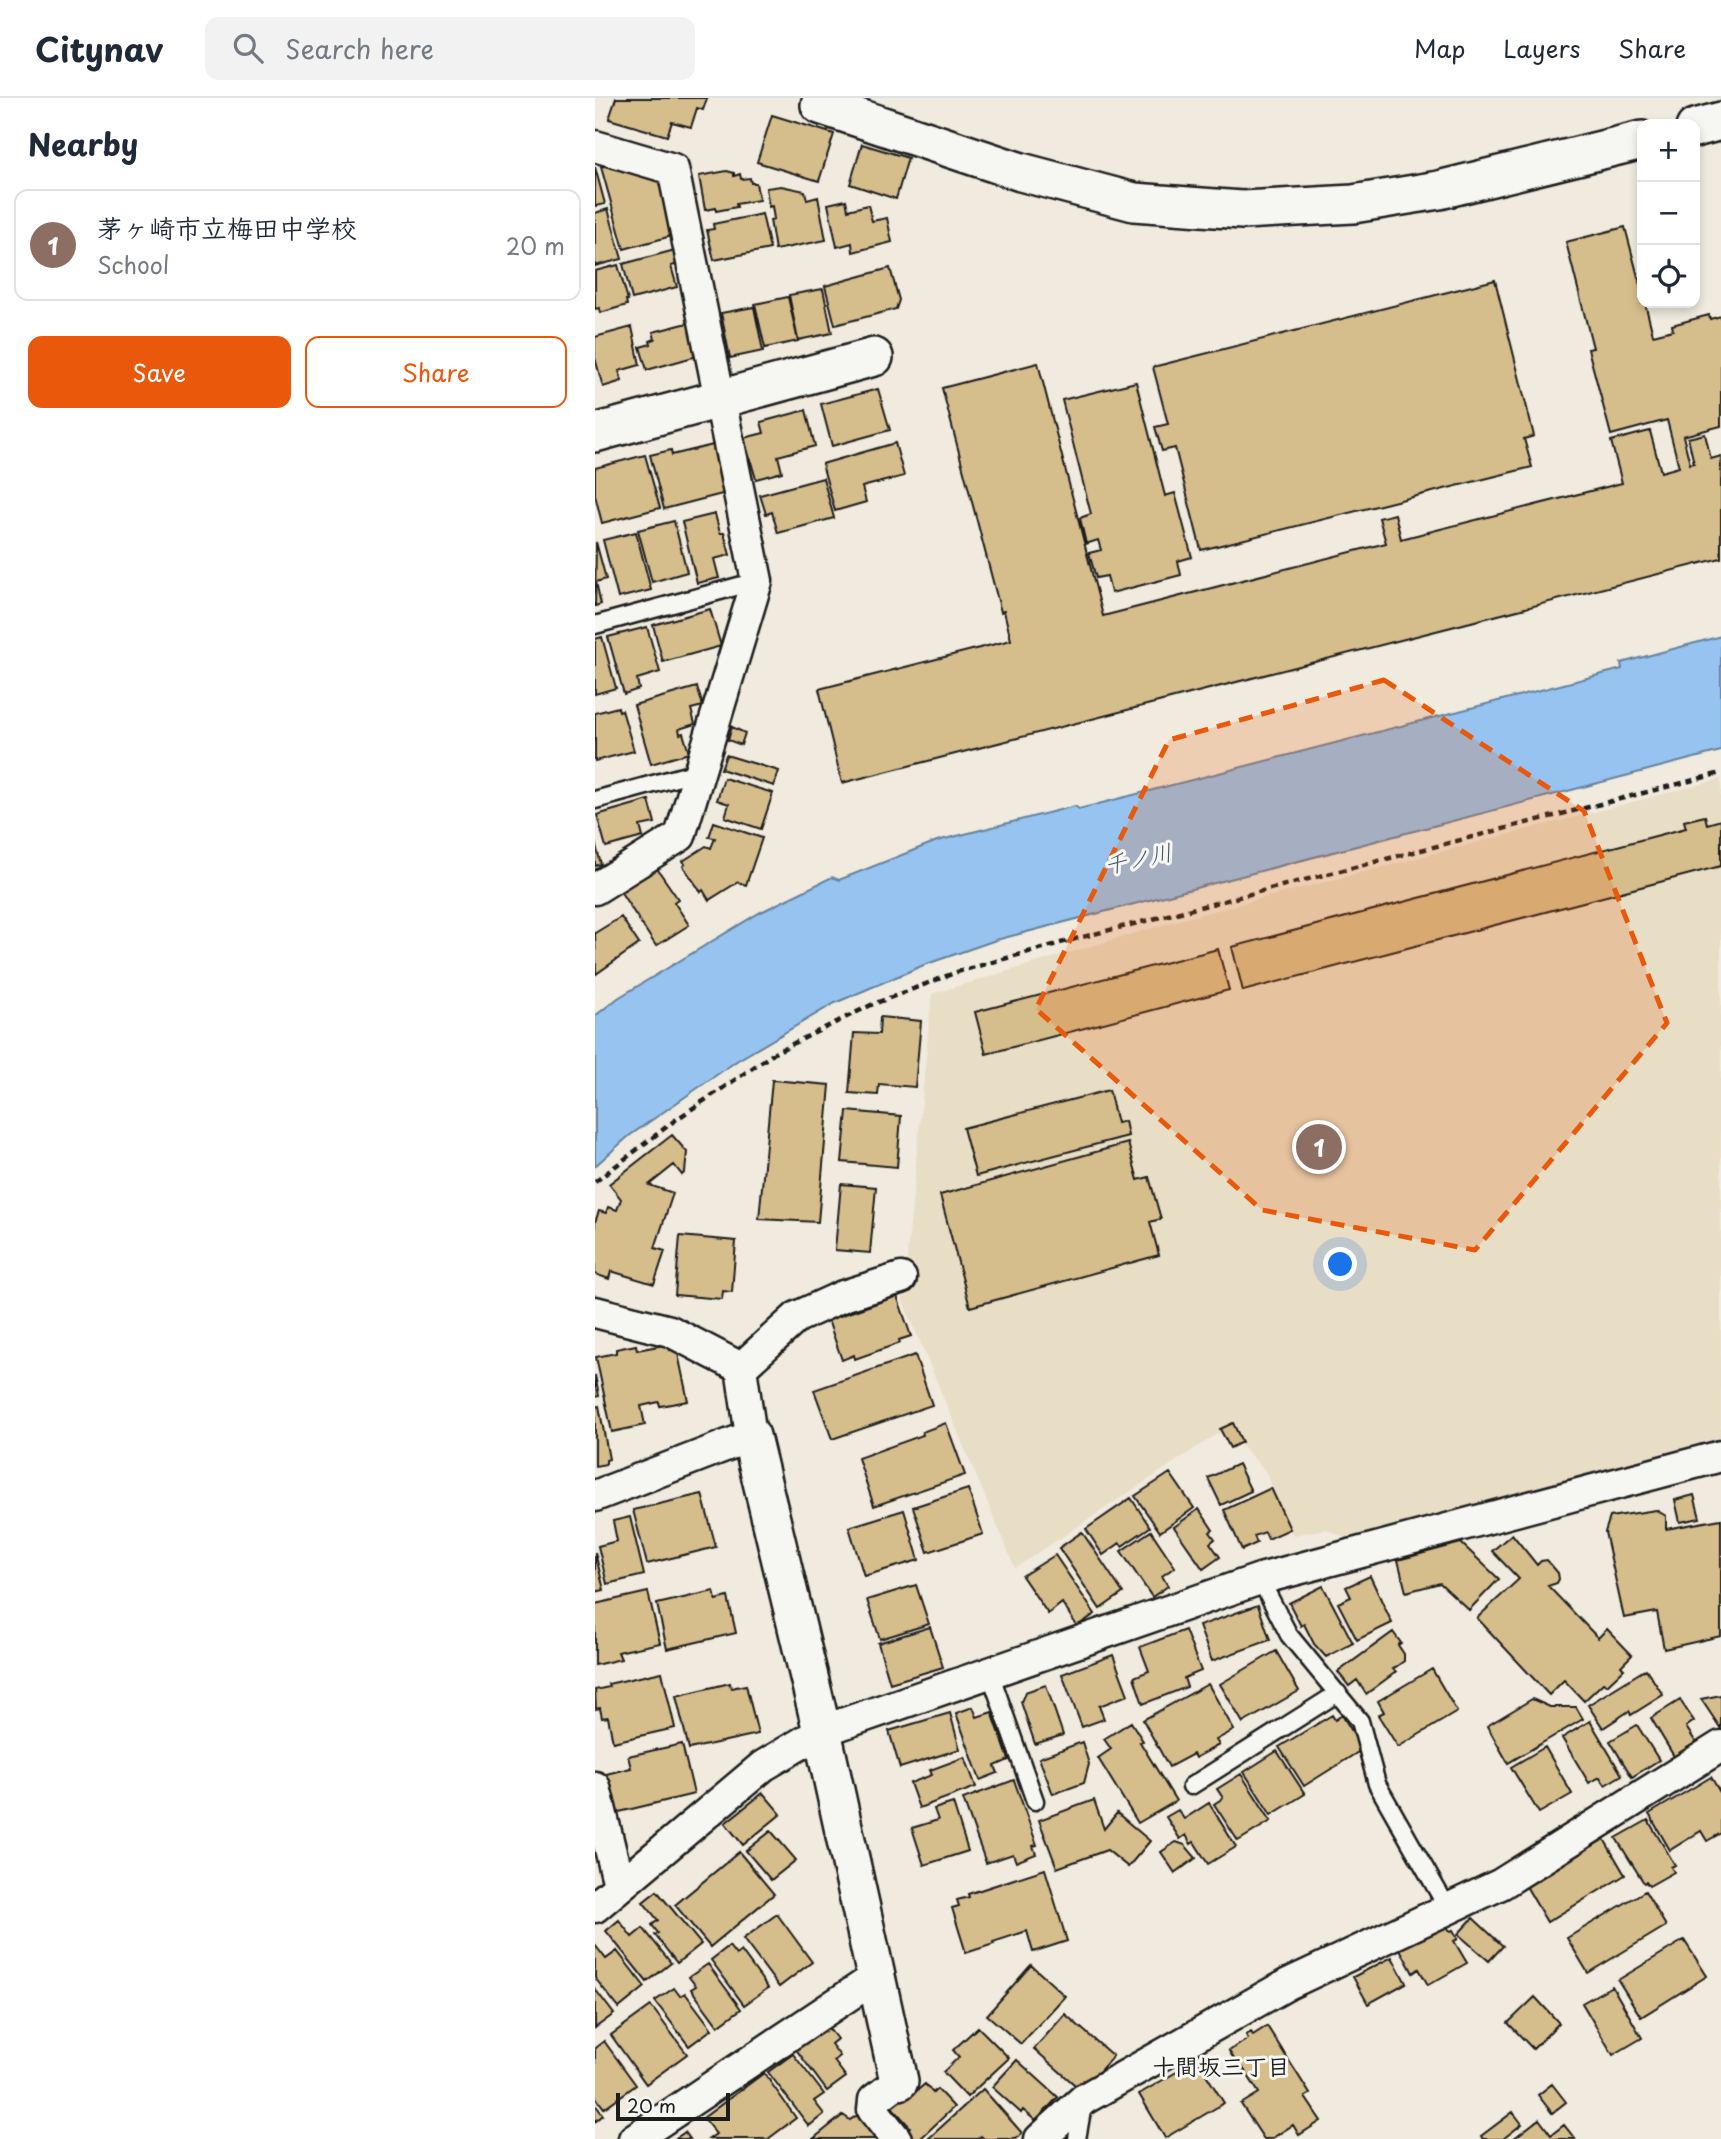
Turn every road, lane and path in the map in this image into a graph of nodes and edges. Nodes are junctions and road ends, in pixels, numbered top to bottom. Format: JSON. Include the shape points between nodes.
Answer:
{"nodes":[{"id":1,"x":812,"y":100,"type":"edge"},
{"id":2,"x":1721,"y":121,"type":"edge"},
{"id":3,"x":1700,"y":127,"type":"edge"},
{"id":4,"x":1637,"y":141,"type":"edge"},
{"id":5,"x":595,"y":146,"type":"edge"},
{"id":6,"x":874,"y":357,"type":"dead end"},
{"id":7,"x":719,"y":399,"type":"junction"},
{"id":8,"x":595,"y":433,"type":"edge"},
{"id":9,"x":757,"y":581,"type":"junction"},
{"id":10,"x":595,"y":625,"type":"edge"},
{"id":11,"x":701,"y":771,"type":"junction"},
{"id":12,"x":1721,"y":773,"type":"edge"},
{"id":13,"x":595,"y":800,"type":"edge"},
{"id":14,"x":595,"y":889,"type":"edge"},
{"id":15,"x":595,"y":1182,"type":"edge"},
{"id":16,"x":901,"y":1278,"type":"dead end"},
{"id":17,"x":595,"y":1312,"type":"edge"},
{"id":18,"x":741,"y":1367,"type":"junction"},
{"id":19,"x":751,"y":1436,"type":"junction"},
{"id":20,"x":1721,"y":1456,"type":"edge"},
{"id":21,"x":595,"y":1496,"type":"edge"},
{"id":22,"x":1260,"y":1579,"type":"junction"},
{"id":23,"x":990,"y":1673,"type":"junction"},
{"id":24,"x":1338,"y":1693,"type":"junction"},
{"id":25,"x":822,"y":1731,"type":"junction"},
{"id":26,"x":1721,"y":1746,"type":"edge"},
{"id":27,"x":1191,"y":1786,"type":"dead end"},
{"id":28,"x":595,"y":1787,"type":"edge"},
{"id":29,"x":1035,"y":1801,"type":"dead end"},
{"id":30,"x":619,"y":1885,"type":"junction"},
{"id":31,"x":595,"y":1907,"type":"edge"},
{"id":32,"x":1448,"y":1909,"type":"junction"},
{"id":33,"x":876,"y":1977,"type":"junction"},
{"id":34,"x":899,"y":2081,"type":"joint"},
{"id":35,"x":1084,"y":2099,"type":"junction"},
{"id":36,"x":634,"y":2139,"type":"edge"},
{"id":37,"x":896,"y":2139,"type":"edge"},
{"id":38,"x":1040,"y":2139,"type":"edge"},
{"id":39,"x":1077,"y":2139,"type":"edge"}],
"edges":[{"from":1,"to":4,"type":"street","via":[[1021,172],[1134,202],[1242,211],[1353,204],[1439,190]]},
{"from":2,"to":3,"type":"street"},
{"from":5,"to":7,"type":"street","via":[[673,169]]},
{"from":6,"to":7,"type":"street"},
{"from":7,"to":8,"type":"street"},
{"from":7,"to":9,"type":"street"},
{"from":9,"to":10,"type":"lane"},
{"from":9,"to":11,"type":"street"},
{"from":11,"to":13,"type":"lane"},
{"from":11,"to":14,"type":"street","via":[[680,836]]},
{"from":12,"to":15,"type":"path","via":[[957,972],[871,1005],[776,1052]]},
{"from":16,"to":18,"type":"street","via":[[843,1296],[797,1317]]},
{"from":17,"to":18,"type":"street","via":[[670,1331]]},
{"from":18,"to":19,"type":"street"},
{"from":19,"to":21,"type":"street"},
{"from":19,"to":25,"type":"street"},
{"from":20,"to":22,"type":"street"},
{"from":22,"to":23,"type":"street"},
{"from":22,"to":24,"type":"lane","via":[[1289,1635]]},
{"from":23,"to":25,"type":"street"},
{"from":23,"to":29,"type":"lane"},
{"from":24,"to":27,"type":"lane"},
{"from":24,"to":32,"type":"lane","via":[[1360,1721],[1377,1784]]},
{"from":25,"to":30,"type":"street","via":[[763,1766]]},
{"from":25,"to":33,"type":"street"},
{"from":26,"to":32,"type":"street","via":[[1501,1884]]},
{"from":28,"to":30,"type":"street"},
{"from":30,"to":31,"type":"street"},
{"from":32,"to":35,"type":"street","via":[[1288,1984]]},
{"from":33,"to":34,"type":"street"},
{"from":33,"to":36,"type":"street"},
{"from":34,"to":37,"type":"street","via":[[874,2099],[873,2110]]},
{"from":35,"to":38,"type":"street"},
{"from":35,"to":39,"type":"lane"}]}
